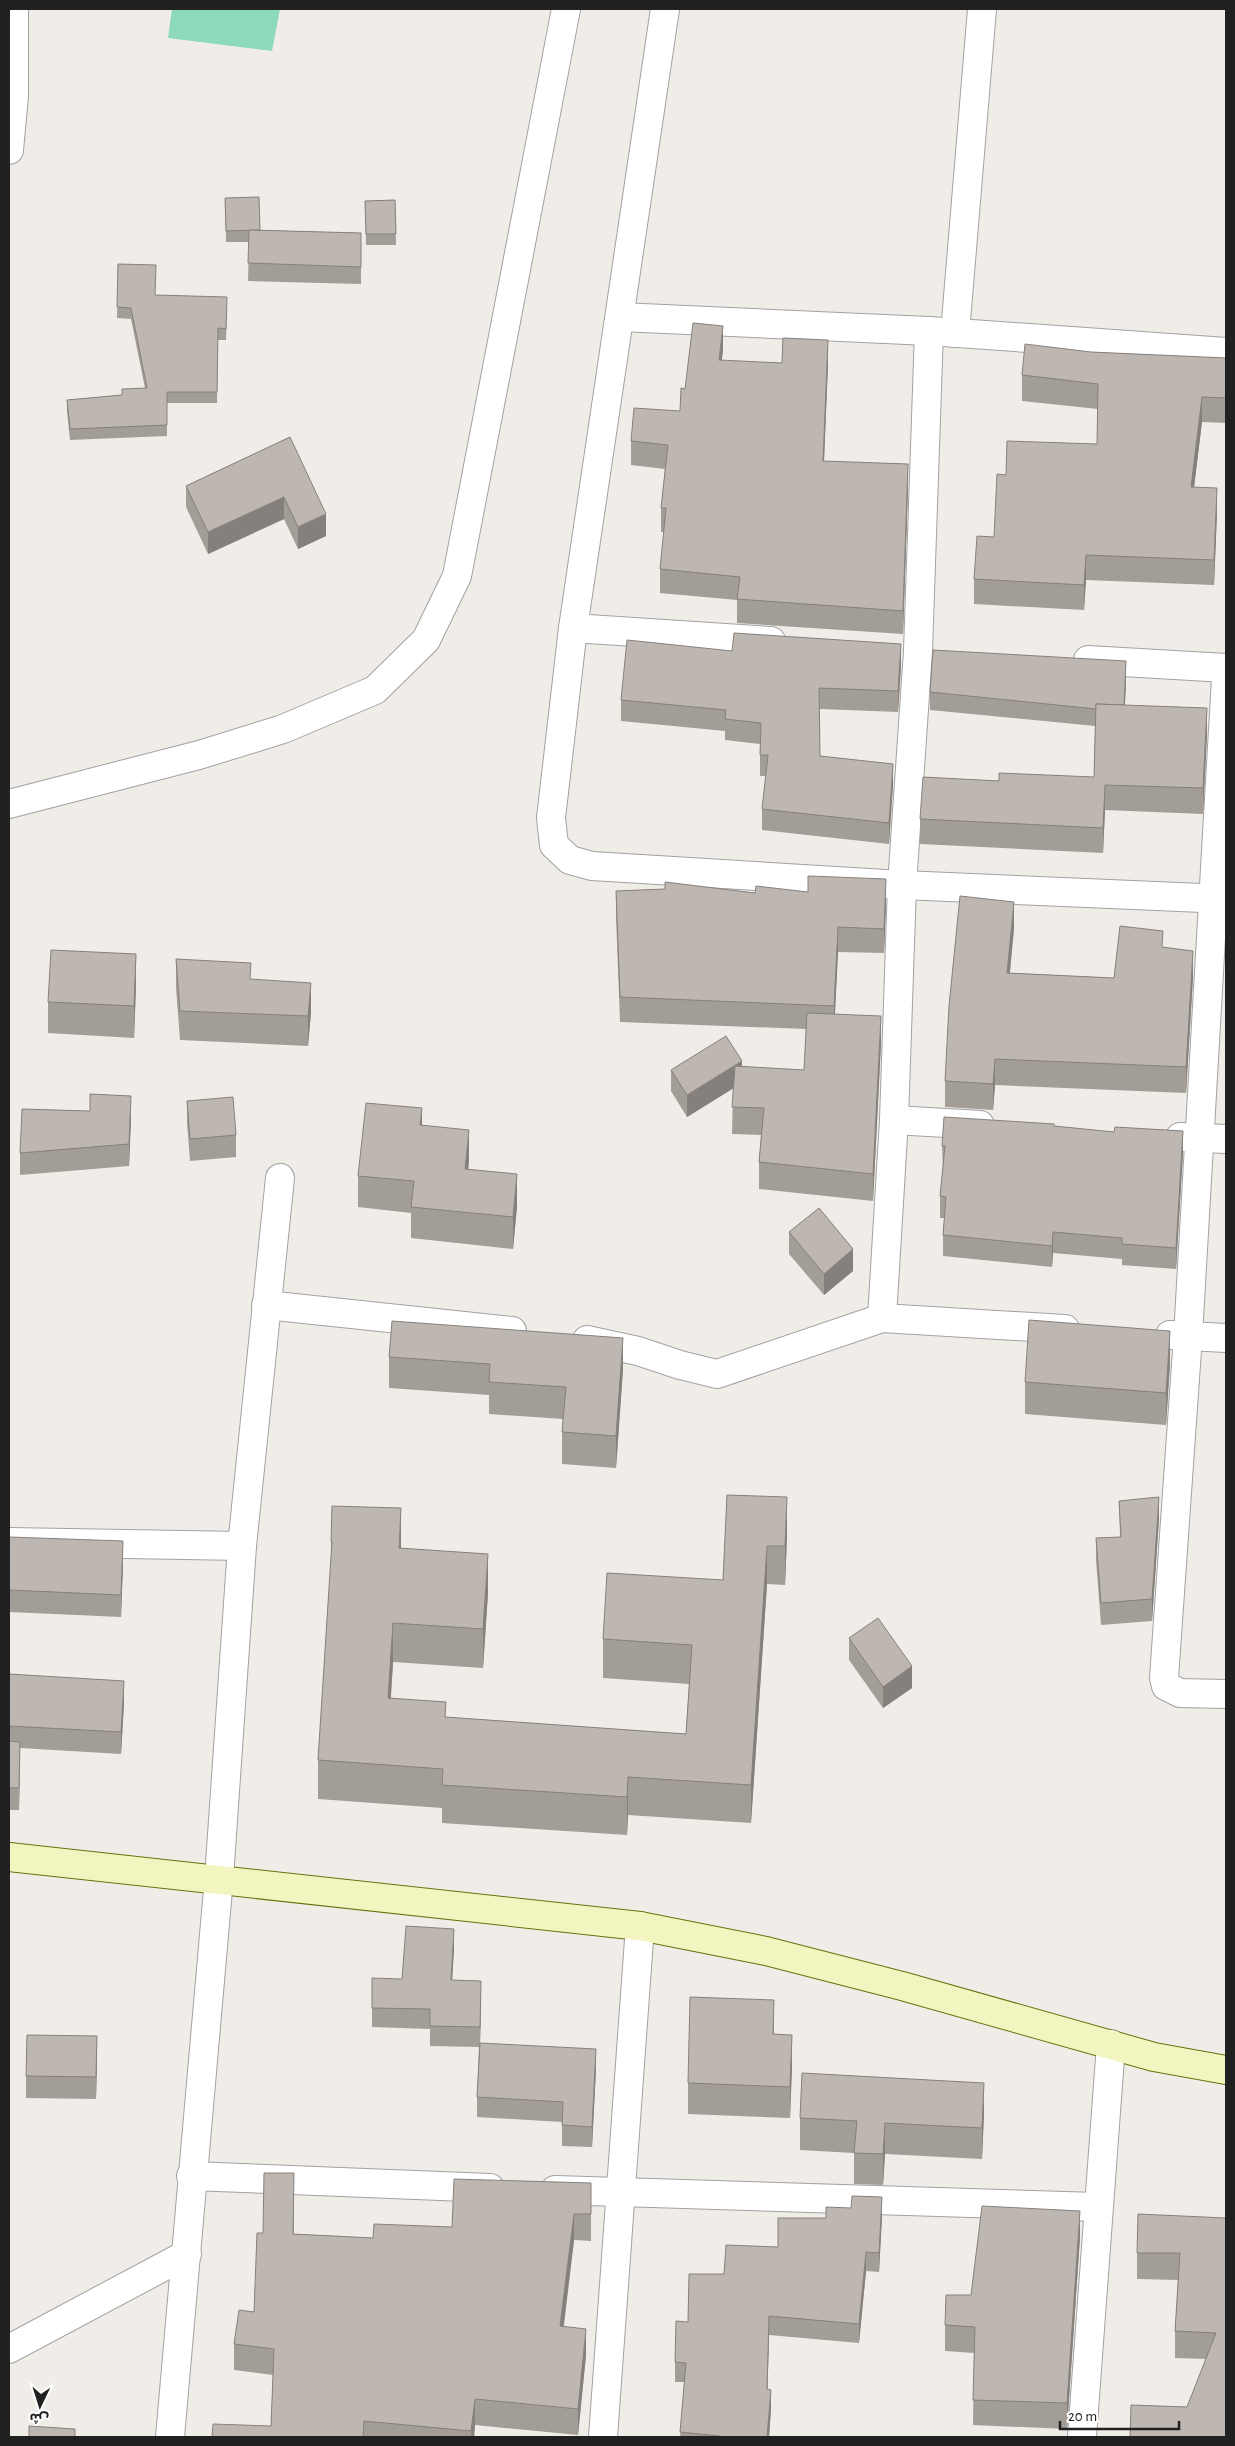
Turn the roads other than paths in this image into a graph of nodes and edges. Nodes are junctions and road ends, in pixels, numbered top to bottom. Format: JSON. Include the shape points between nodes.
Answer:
{"nodes":[{"id":1,"x":14,"y":9,"type":"edge"},
{"id":2,"x":566,"y":9,"type":"edge"},
{"id":3,"x":665,"y":9,"type":"edge"},
{"id":4,"x":982,"y":9,"type":"edge"},
{"id":5,"x":11,"y":95,"type":"edge"},
{"id":6,"x":9,"y":150,"type":"edge"},
{"id":7,"x":620,"y":317,"type":"junction"},
{"id":8,"x":942,"y":332,"type":"junction"},
{"id":9,"x":1226,"y":352,"type":"edge"},
{"id":10,"x":573,"y":628,"type":"junction"},
{"id":11,"x":800,"y":643,"type":"edge"},
{"id":12,"x":889,"y":649,"type":"edge"},
{"id":13,"x":928,"y":652,"type":"junction"},
{"id":14,"x":1067,"y":659,"type":"edge"},
{"id":15,"x":1226,"y":668,"type":"edge"},
{"id":16,"x":1226,"y":678,"type":"edge"},
{"id":17,"x":9,"y":804,"type":"edge"},
{"id":18,"x":902,"y":885,"type":"junction"},
{"id":19,"x":1220,"y":899,"type":"edge"},
{"id":20,"x":894,"y":1120,"type":"junction"},
{"id":21,"x":1002,"y":1126,"type":"edge"},
{"id":22,"x":1160,"y":1136,"type":"edge"},
{"id":23,"x":1199,"y":1138,"type":"junction"},
{"id":24,"x":1226,"y":1139,"type":"edge"},
{"id":25,"x":280,"y":1178,"type":"dead end"},
{"id":26,"x":266,"y":1305,"type":"junction"},
{"id":27,"x":882,"y":1318,"type":"junction"},
{"id":28,"x":1089,"y":1330,"type":"edge"},
{"id":29,"x":534,"y":1334,"type":"edge"},
{"id":30,"x":1148,"y":1334,"type":"edge"},
{"id":31,"x":1188,"y":1336,"type":"junction"},
{"id":32,"x":564,"y":1337,"type":"edge"},
{"id":33,"x":1226,"y":1338,"type":"edge"},
{"id":34,"x":9,"y":1542,"type":"edge"},
{"id":35,"x":242,"y":1546,"type":"junction"},
{"id":36,"x":1226,"y":1694,"type":"edge"},
{"id":37,"x":9,"y":1857,"type":"edge"},
{"id":38,"x":219,"y":1878,"type":"junction"},
{"id":39,"x":640,"y":1926,"type":"junction"},
{"id":40,"x":1110,"y":2044,"type":"junction"},
{"id":41,"x":1226,"y":2070,"type":"edge"},
{"id":42,"x":192,"y":2176,"type":"junction"},
{"id":43,"x":620,"y":2193,"type":"junction"},
{"id":44,"x":1097,"y":2207,"type":"junction"},
{"id":45,"x":187,"y":2254,"type":"junction"},
{"id":46,"x":9,"y":2349,"type":"edge"},
{"id":47,"x":170,"y":2437,"type":"edge"},
{"id":48,"x":603,"y":2437,"type":"edge"},
{"id":49,"x":1082,"y":2437,"type":"edge"}],
"edges":[{"from":1,"to":5,"type":"street"},
{"from":2,"to":17,"type":"street","via":[[457,576],[426,640],[375,690],[283,728],[198,755]]},
{"from":3,"to":7,"type":"street"},
{"from":4,"to":8,"type":"street"},
{"from":5,"to":6,"type":"street"},
{"from":7,"to":8,"type":"street"},
{"from":7,"to":10,"type":"street"},
{"from":8,"to":9,"type":"street"},
{"from":8,"to":13,"type":"street"},
{"from":10,"to":11,"type":"street"},
{"from":10,"to":18,"type":"street","via":[[551,818],[554,845],[570,860],[592,866]]},
{"from":12,"to":13,"type":"street"},
{"from":13,"to":18,"type":"street"},
{"from":14,"to":15,"type":"street"},
{"from":16,"to":19,"type":"street"},
{"from":18,"to":19,"type":"street"},
{"from":18,"to":20,"type":"street"},
{"from":19,"to":23,"type":"street"},
{"from":20,"to":21,"type":"street"},
{"from":20,"to":27,"type":"street"},
{"from":22,"to":23,"type":"street"},
{"from":23,"to":24,"type":"street"},
{"from":23,"to":31,"type":"street"},
{"from":25,"to":26,"type":"street"},
{"from":26,"to":29,"type":"street"},
{"from":26,"to":35,"type":"street"},
{"from":27,"to":28,"type":"street"},
{"from":27,"to":32,"type":"street","via":[[717,1374],[638,1351]]},
{"from":30,"to":31,"type":"street"},
{"from":31,"to":33,"type":"street"},
{"from":31,"to":36,"type":"street","via":[[1164,1678],[1166,1686],[1180,1692]]},
{"from":34,"to":35,"type":"street"},
{"from":35,"to":38,"type":"street"},
{"from":37,"to":38,"type":"street"},
{"from":38,"to":39,"type":"street"},
{"from":38,"to":42,"type":"street"},
{"from":39,"to":40,"type":"street","via":[[766,1951]]},
{"from":39,"to":43,"type":"street"},
{"from":40,"to":41,"type":"street","via":[[1154,2057]]},
{"from":40,"to":44,"type":"street"},
{"from":42,"to":43,"type":"street"},
{"from":42,"to":45,"type":"street"},
{"from":43,"to":44,"type":"street"},
{"from":43,"to":48,"type":"street"},
{"from":44,"to":49,"type":"street"},
{"from":45,"to":46,"type":"street"},
{"from":45,"to":47,"type":"street"}]}
